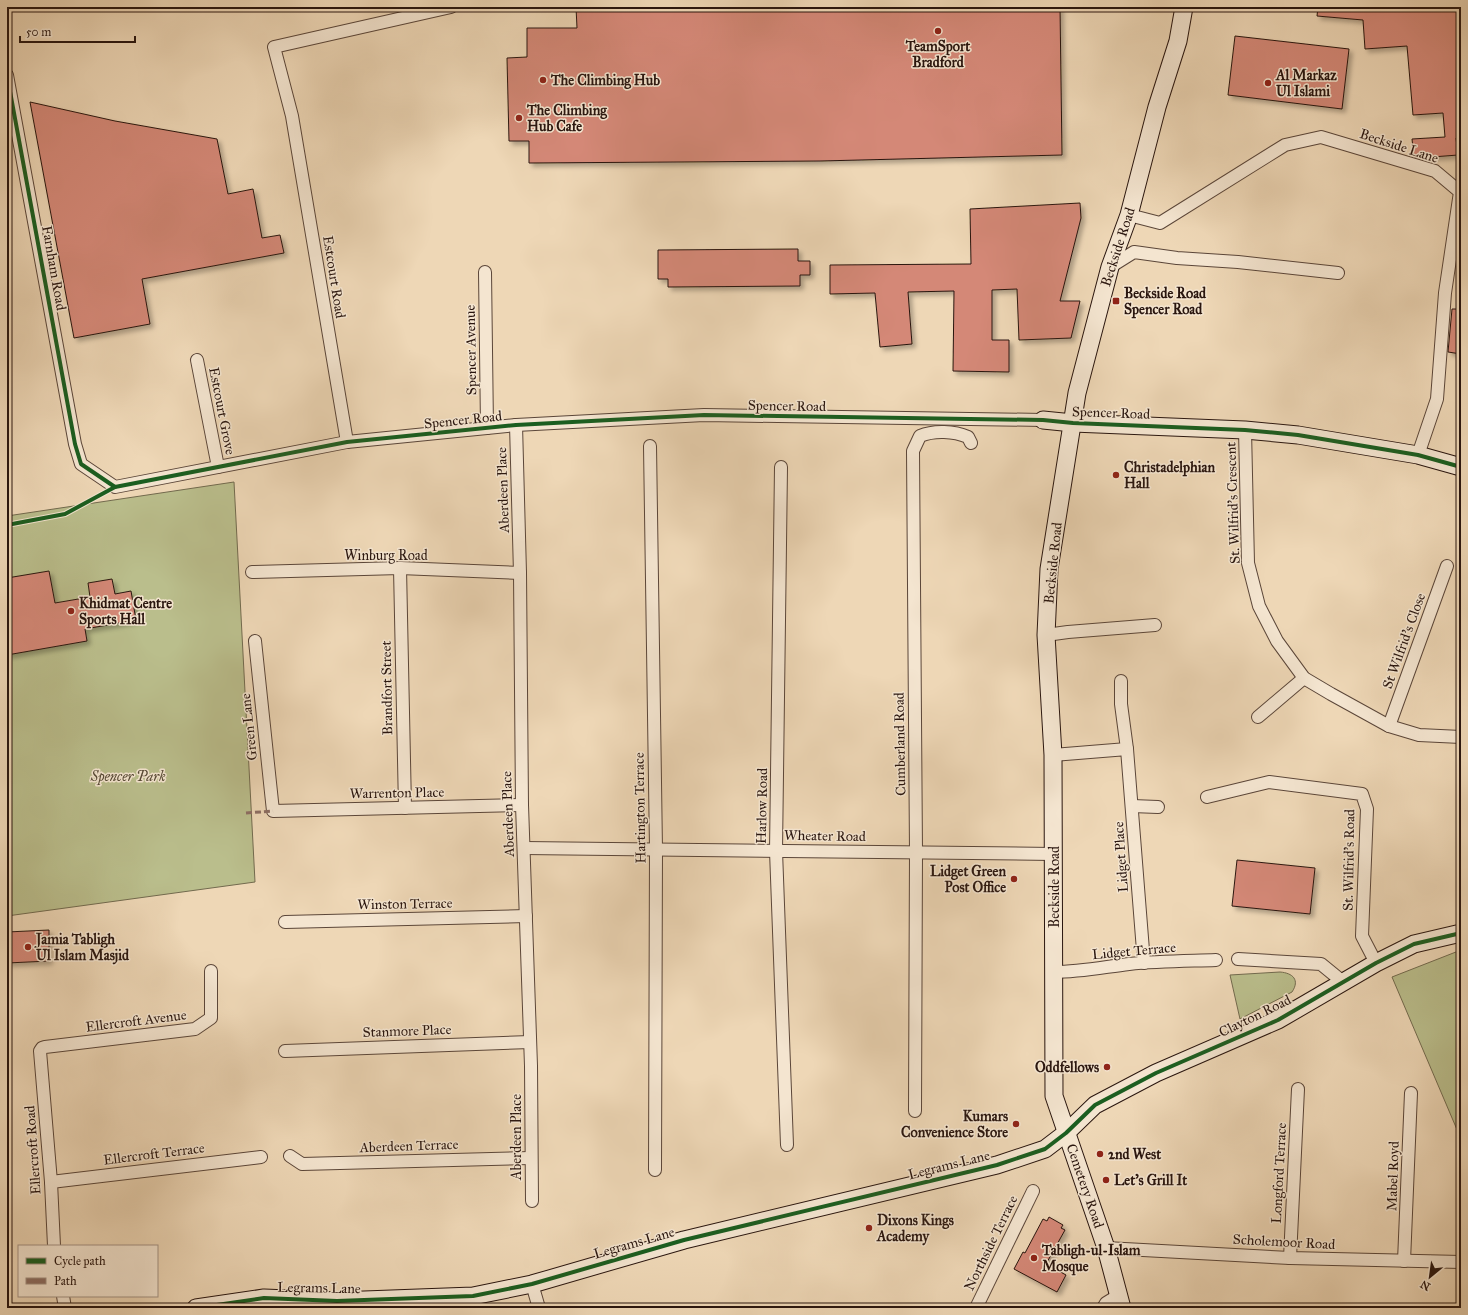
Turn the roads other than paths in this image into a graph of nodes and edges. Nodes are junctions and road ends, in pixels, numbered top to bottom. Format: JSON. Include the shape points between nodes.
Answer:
{"nodes":[{"id":1,"x":451,"y":7,"type":"edge"},
{"id":2,"x":1184,"y":7,"type":"edge"},
{"id":3,"x":7,"y":77,"type":"edge"},
{"id":4,"x":1129,"y":215,"type":"junction"},
{"id":5,"x":1110,"y":267,"type":"junction"},
{"id":6,"x":484,"y":272,"type":"dead end"},
{"id":7,"x":1338,"y":273,"type":"dead end"},
{"id":8,"x":197,"y":360,"type":"dead end"},
{"id":9,"x":1043,"y":420,"type":"joint"},
{"id":10,"x":1073,"y":423,"type":"junction"},
{"id":11,"x":516,"y":425,"type":"junction"},
{"id":12,"x":487,"y":428,"type":"junction"},
{"id":13,"x":1245,"y":430,"type":"junction"},
{"id":14,"x":347,"y":442,"type":"junction"},
{"id":15,"x":971,"y":443,"type":"dead end"},
{"id":16,"x":650,"y":446,"type":"dead end"},
{"id":17,"x":1418,"y":455,"type":"junction"},
{"id":18,"x":81,"y":464,"type":"joint"},
{"id":19,"x":218,"y":466,"type":"junction"},
{"id":20,"x":781,"y":467,"type":"dead end"},
{"id":21,"x":1461,"y":467,"type":"edge"},
{"id":22,"x":1447,"y":566,"type":"dead end"},
{"id":23,"x":400,"y":568,"type":"junction"},
{"id":24,"x":252,"y":572,"type":"dead end"},
{"id":25,"x":520,"y":573,"type":"junction"},
{"id":26,"x":1155,"y":625,"type":"dead end"},
{"id":27,"x":1046,"y":635,"type":"junction"},
{"id":28,"x":255,"y":640,"type":"dead end"},
{"id":29,"x":1304,"y":678,"type":"junction"},
{"id":30,"x":1120,"y":681,"type":"dead end"},
{"id":31,"x":1258,"y":717,"type":"dead end"},
{"id":32,"x":1389,"y":726,"type":"junction"},
{"id":33,"x":1461,"y":737,"type":"edge"},
{"id":34,"x":1127,"y":749,"type":"junction"},
{"id":35,"x":1053,"y":755,"type":"junction"},
{"id":36,"x":1207,"y":797,"type":"dead end"},
{"id":37,"x":522,"y":805,"type":"junction"},
{"id":38,"x":1132,"y":806,"type":"junction"},
{"id":39,"x":1158,"y":807,"type":"dead end"},
{"id":40,"x":405,"y":808,"type":"junction"},
{"id":41,"x":273,"y":811,"type":"joint"},
{"id":42,"x":524,"y":848,"type":"junction"},
{"id":43,"x":656,"y":849,"type":"junction"},
{"id":44,"x":776,"y":851,"type":"junction"},
{"id":45,"x":916,"y":852,"type":"junction"},
{"id":46,"x":1054,"y":854,"type":"junction"},
{"id":47,"x":526,"y":916,"type":"junction"},
{"id":48,"x":285,"y":922,"type":"dead end"},
{"id":49,"x":1461,"y":933,"type":"edge"},
{"id":50,"x":1238,"y":959,"type":"dead end"},
{"id":51,"x":1216,"y":960,"type":"dead end"},
{"id":52,"x":1376,"y":962,"type":"junction"},
{"id":53,"x":1144,"y":963,"type":"junction"},
{"id":54,"x":211,"y":971,"type":"dead end"},
{"id":55,"x":1054,"y":972,"type":"junction"},
{"id":56,"x":1343,"y":982,"type":"junction"},
{"id":57,"x":530,"y":1042,"type":"junction"},
{"id":58,"x":40,"y":1051,"type":"joint"},
{"id":59,"x":285,"y":1051,"type":"dead end"},
{"id":60,"x":1298,"y":1089,"type":"dead end"},
{"id":61,"x":1411,"y":1093,"type":"dead end"},
{"id":62,"x":915,"y":1111,"type":"dead end"},
{"id":63,"x":1066,"y":1133,"type":"junction"},
{"id":64,"x":787,"y":1145,"type":"dead end"},
{"id":65,"x":290,"y":1156,"type":"dead end"},
{"id":66,"x":261,"y":1157,"type":"dead end"},
{"id":67,"x":532,"y":1158,"type":"junction"},
{"id":68,"x":655,"y":1170,"type":"dead end"},
{"id":69,"x":51,"y":1182,"type":"junction"},
{"id":70,"x":1033,"y":1191,"type":"dead end"},
{"id":71,"x":532,"y":1201,"type":"dead end"},
{"id":72,"x":54,"y":1245,"type":"edge"},
{"id":73,"x":1106,"y":1248,"type":"junction"},
{"id":74,"x":1290,"y":1258,"type":"junction"},
{"id":75,"x":1404,"y":1261,"type":"junction"},
{"id":76,"x":1461,"y":1262,"type":"edge"},
{"id":77,"x":532,"y":1284,"type":"junction"},
{"id":78,"x":63,"y":1297,"type":"edge"},
{"id":79,"x":1121,"y":1301,"type":"edge"},
{"id":80,"x":336,"y":1304,"type":"edge"},
{"id":81,"x":65,"y":1308,"type":"edge"},
{"id":82,"x":196,"y":1308,"type":"edge"},
{"id":83,"x":539,"y":1308,"type":"edge"},
{"id":84,"x":976,"y":1308,"type":"edge"},
{"id":85,"x":1103,"y":1308,"type":"edge"}],
"edges":[{"from":1,"to":14,"type":"street","name":"Estcourt Road","via":[[274,48],[292,116]]},
{"from":2,"to":4,"type":"street","name":"Beckside Road","via":[[1178,41]]},
{"from":3,"to":18,"type":"street","name":"Farnham Road","via":[[75,444]]},
{"from":4,"to":5,"type":"street","name":"Beckside Road"},
{"from":4,"to":17,"type":"street","name":"Beckside Lane","via":[[1160,224],[1285,145],[1321,137],[1435,171],[1460,192],[1445,293],[1437,399]]},
{"from":5,"to":7,"type":"street","via":[[1134,252]]},
{"from":5,"to":10,"type":"street","name":"Beckside Road","via":[[1077,393]]},
{"from":6,"to":12,"type":"street","name":"Spencer Avenue"},
{"from":8,"to":19,"type":"street","name":"Estcourt Grove"},
{"from":9,"to":10,"type":"street","name":"Spencer Road"},
{"from":9,"to":11,"type":"street","name":"Spencer Road","via":[[704,415]]},
{"from":10,"to":13,"type":"street","name":"Spencer Road"},
{"from":10,"to":27,"type":"street","name":"Beckside Road","via":[[1049,569]]},
{"from":11,"to":12,"type":"street","name":"Spencer Road"},
{"from":11,"to":25,"type":"street","name":"Aberdeen Place"},
{"from":12,"to":14,"type":"street","name":"Spencer Road"},
{"from":13,"to":17,"type":"street","name":"Spencer Road","via":[[1298,435]]},
{"from":13,"to":29,"type":"street","name":"St. Wilfrid's Crescent","via":[[1248,563],[1259,606],[1277,641]]},
{"from":14,"to":19,"type":"street","name":"Spencer Road"},
{"from":15,"to":45,"type":"street","name":"Cumberland Road","via":[[963,434],[927,433],[920,436],[913,451]]},
{"from":16,"to":43,"type":"street","name":"Hartington Terrace"},
{"from":17,"to":21,"type":"street","name":"Spencer Road"},
{"from":18,"to":19,"type":"street","name":"Spencer Road","via":[[115,487]]},
{"from":20,"to":44,"type":"street","name":"Harlow Road"},
{"from":22,"to":32,"type":"street","name":"St Wilfrid's Close"},
{"from":23,"to":24,"type":"street","name":"Winburg Road"},
{"from":23,"to":25,"type":"street","name":"Winburg Road"},
{"from":23,"to":40,"type":"street","name":"Brandfort Street"},
{"from":25,"to":37,"type":"street","name":"Aberdeen Place"},
{"from":26,"to":27,"type":"street"},
{"from":27,"to":35,"type":"street","name":"Beckside Road"},
{"from":28,"to":41,"type":"street","name":"Green Lane"},
{"from":29,"to":31,"type":"street"},
{"from":29,"to":32,"type":"street","name":"St. Wilfrid's Crescent"},
{"from":30,"to":34,"type":"street","name":"Lidget Place"},
{"from":32,"to":33,"type":"street","name":"St. Wilfrid's Crescent","via":[[1418,735]]},
{"from":34,"to":35,"type":"street"},
{"from":34,"to":38,"type":"street","name":"Lidget Place"},
{"from":35,"to":46,"type":"street","name":"Beckside Road"},
{"from":36,"to":52,"type":"street","name":"St. Wilfrid's Road","via":[[1269,782],[1362,794],[1367,809],[1362,936]]},
{"from":37,"to":40,"type":"street","name":"Warrenton Place"},
{"from":37,"to":42,"type":"street","name":"Aberdeen Place"},
{"from":38,"to":39,"type":"street"},
{"from":38,"to":53,"type":"street","name":"Lidget Place"},
{"from":40,"to":41,"type":"street","name":"Warrenton Place"},
{"from":42,"to":43,"type":"street","name":"Wheater Road"},
{"from":42,"to":47,"type":"street","name":"Aberdeen Place"},
{"from":43,"to":44,"type":"street","name":"Wheater Road"},
{"from":43,"to":68,"type":"street","name":"Hartington Terrace"},
{"from":44,"to":45,"type":"street","name":"Wheater Road"},
{"from":44,"to":64,"type":"street","name":"Harlow Road"},
{"from":45,"to":46,"type":"street","name":"Wheater Road"},
{"from":45,"to":62,"type":"street","name":"Cumberland Road"},
{"from":46,"to":55,"type":"street","name":"Beckside Road"},
{"from":47,"to":48,"type":"street","name":"Winston Terrace"},
{"from":47,"to":57,"type":"street","name":"Aberdeen Place"},
{"from":49,"to":52,"type":"street","name":"Clayton Road","via":[[1414,944]]},
{"from":50,"to":56,"type":"street","via":[[1322,964]]},
{"from":51,"to":53,"type":"street","name":"Lidget Terrace"},
{"from":52,"to":56,"type":"street","name":"Clayton Road"},
{"from":53,"to":55,"type":"street","name":"Lidget Terrace"},
{"from":54,"to":58,"type":"street","name":"Ellercroft Avenue","via":[[210,1018],[196,1029],[45,1047]]},
{"from":55,"to":63,"type":"street","name":"Beckside Road","via":[[1054,1096]]},
{"from":56,"to":63,"type":"street","name":"Clayton Road","via":[[1278,1020],[1156,1073],[1095,1105]]},
{"from":57,"to":59,"type":"street","name":"Stanmore Place"},
{"from":57,"to":67,"type":"street","name":"Aberdeen Place"},
{"from":58,"to":69,"type":"street","name":"Ellercroft Road"},
{"from":60,"to":74,"type":"street","name":"Longford Terrace"},
{"from":61,"to":75,"type":"street","name":"Mabel Royd"},
{"from":63,"to":73,"type":"street","name":"Cemetery Road"},
{"from":63,"to":77,"type":"street","name":"Legrams Lane","via":[[1045,1149],[998,1165],[684,1240]]},
{"from":65,"to":67,"type":"street","name":"Aberdeen Terrace","via":[[302,1164]]},
{"from":66,"to":69,"type":"street","name":"Ellercroft Terrace"},
{"from":67,"to":71,"type":"street","name":"Aberdeen Place"},
{"from":69,"to":72,"type":"street","name":"Ellercroft Road"},
{"from":70,"to":84,"type":"street","name":"Northside Terrace"},
{"from":73,"to":74,"type":"street","name":"Scholemoor Road"},
{"from":73,"to":79,"type":"street","name":"Cemetery Road"},
{"from":74,"to":75,"type":"street","name":"Scholemoor Road"},
{"from":75,"to":76,"type":"street","name":"Scholemoor Road"},
{"from":77,"to":80,"type":"street","name":"Legrams Lane","via":[[473,1296]]},
{"from":77,"to":83,"type":"street"},
{"from":78,"to":81,"type":"street"},
{"from":79,"to":85,"type":"street","via":[[1106,1303]]},
{"from":80,"to":82,"type":"street","name":"Legrams Lane","via":[[264,1298]]}]}
